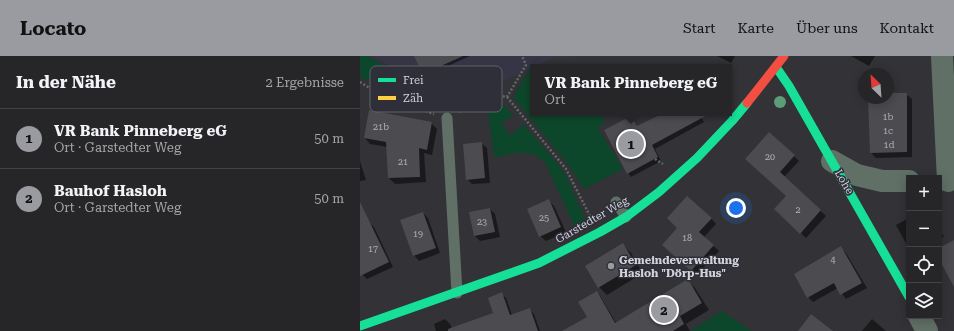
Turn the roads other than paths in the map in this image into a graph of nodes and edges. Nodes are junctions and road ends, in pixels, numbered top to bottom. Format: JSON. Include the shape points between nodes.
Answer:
{"nodes":[{"id":1,"x":784,"y":56,"type":"edge"},
{"id":2,"x":942,"y":56,"type":"edge"},
{"id":3,"x":776,"y":67,"type":"junction"},
{"id":4,"x":447,"y":118,"type":"road end"},
{"id":5,"x":832,"y":161,"type":"junction"},
{"id":6,"x":906,"y":181,"type":"edge"},
{"id":7,"x":947,"y":181,"type":"edge"},
{"id":8,"x":616,"y":202,"type":"dead end"},
{"id":9,"x":626,"y":217,"type":"junction"},
{"id":10,"x":906,"y":292,"type":"edge"},
{"id":11,"x":457,"y":293,"type":"junction"},
{"id":12,"x":921,"y":319,"type":"edge"},
{"id":13,"x":360,"y":326,"type":"edge"},
{"id":14,"x":927,"y":331,"type":"edge"}],
"edges":[{"from":1,"to":3,"type":"main road","name":"Garstedter Weg"},
{"from":2,"to":7,"type":"street"},
{"from":3,"to":5,"type":"main road","name":"Lohe"},
{"from":3,"to":9,"type":"main road","name":"Garstedter Weg","via":[[732,121],[696,158],[659,192]]},
{"from":4,"to":11,"type":"lane"},
{"from":5,"to":6,"type":"street","via":[[857,175],[882,182]]},
{"from":5,"to":10,"type":"main road","name":"Lohe"},
{"from":8,"to":9,"type":"lane"},
{"from":9,"to":11,"type":"main road","name":"Garstedter Weg","via":[[539,264]]},
{"from":11,"to":13,"type":"main road","name":"Garstedter Weg"},
{"from":12,"to":14,"type":"street"}]}
